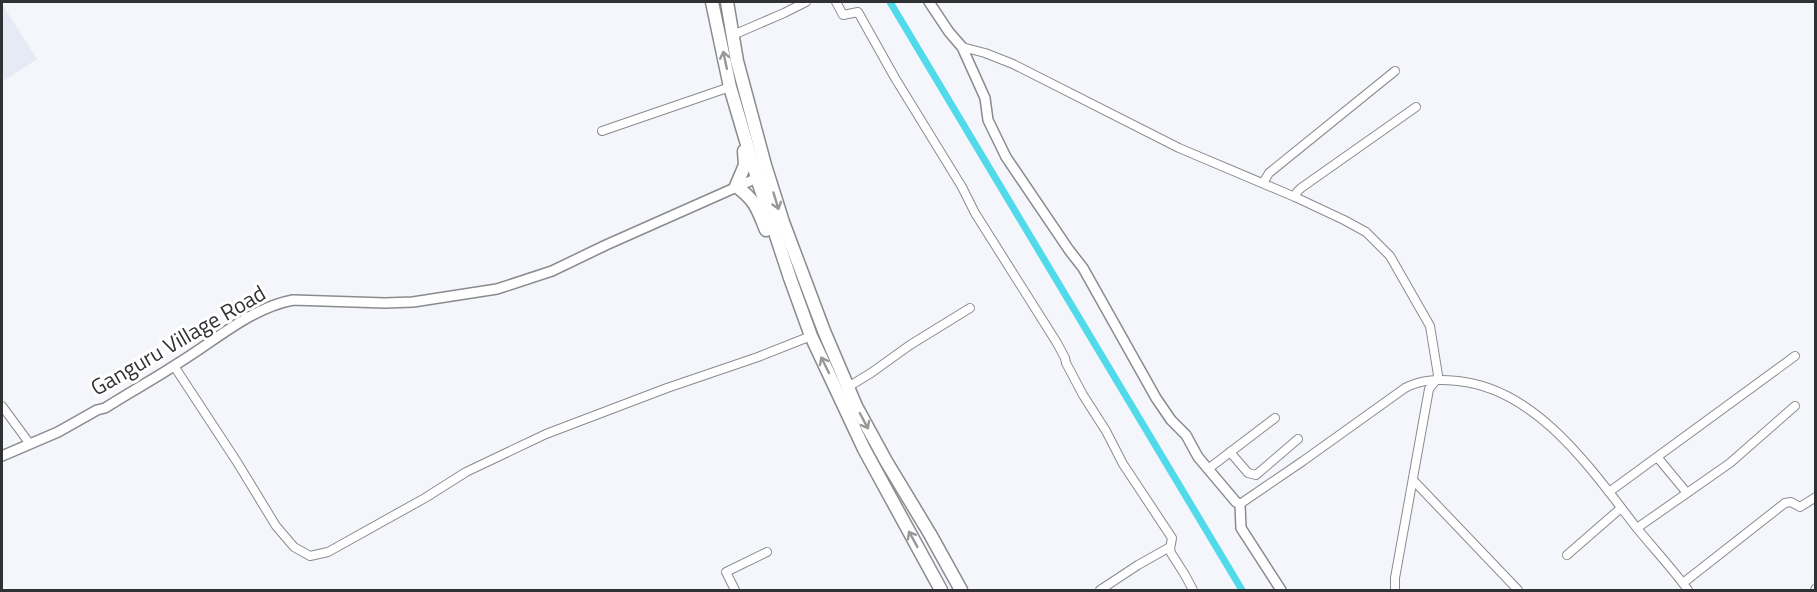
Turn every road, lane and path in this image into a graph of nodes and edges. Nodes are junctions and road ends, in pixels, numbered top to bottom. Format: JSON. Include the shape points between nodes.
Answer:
{"nodes":[{"id":1,"x":712,"y":2,"type":"edge"},
{"id":2,"x":727,"y":2,"type":"edge"},
{"id":3,"x":806,"y":2,"type":"edge"},
{"id":4,"x":836,"y":2,"type":"edge"},
{"id":5,"x":929,"y":2,"type":"edge"},
{"id":6,"x":733,"y":35,"type":"junction"},
{"id":7,"x":962,"y":47,"type":"junction"},
{"id":8,"x":1395,"y":71,"type":"dead end"},
{"id":9,"x":740,"y":72,"type":"junction"},
{"id":10,"x":730,"y":87,"type":"junction"},
{"id":11,"x":735,"y":100,"type":"junction"},
{"id":12,"x":1416,"y":106,"type":"dead end"},
{"id":13,"x":603,"y":131,"type":"dead end"},
{"id":14,"x":757,"y":178,"type":"junction"},
{"id":15,"x":1263,"y":183,"type":"junction"},
{"id":16,"x":736,"y":186,"type":"junction"},
{"id":17,"x":1295,"y":197,"type":"junction"},
{"id":18,"x":790,"y":278,"type":"junction"},
{"id":19,"x":970,"y":308,"type":"dead end"},
{"id":20,"x":811,"y":336,"type":"junction"},
{"id":21,"x":1794,"y":356,"type":"dead end"},
{"id":22,"x":174,"y":366,"type":"junction"},
{"id":23,"x":1437,"y":379,"type":"junction"},
{"id":24,"x":848,"y":387,"type":"junction"},
{"id":25,"x":2,"y":406,"type":"edge"},
{"id":26,"x":1795,"y":406,"type":"dead end"},
{"id":27,"x":1275,"y":418,"type":"dead end"},
{"id":28,"x":1298,"y":439,"type":"dead end"},
{"id":29,"x":30,"y":444,"type":"junction"},
{"id":30,"x":1230,"y":452,"type":"junction"},
{"id":31,"x":2,"y":456,"type":"edge"},
{"id":32,"x":1658,"y":458,"type":"junction"},
{"id":33,"x":1208,"y":469,"type":"junction"},
{"id":34,"x":1413,"y":480,"type":"junction"},
{"id":35,"x":1609,"y":492,"type":"junction"},
{"id":36,"x":1688,"y":494,"type":"junction"},
{"id":37,"x":1815,"y":496,"type":"edge"},
{"id":38,"x":1240,"y":504,"type":"junction"},
{"id":39,"x":1622,"y":508,"type":"junction"},
{"id":40,"x":1637,"y":528,"type":"junction"},
{"id":41,"x":1170,"y":547,"type":"junction"},
{"id":42,"x":767,"y":552,"type":"dead end"},
{"id":43,"x":1566,"y":555,"type":"dead end"},
{"id":44,"x":1685,"y":587,"type":"edge"},
{"id":45,"x":735,"y":591,"type":"edge"},
{"id":46,"x":941,"y":591,"type":"edge"},
{"id":47,"x":961,"y":591,"type":"edge"},
{"id":48,"x":1100,"y":591,"type":"edge"},
{"id":49,"x":1193,"y":591,"type":"edge"},
{"id":50,"x":1281,"y":591,"type":"edge"},
{"id":51,"x":1395,"y":591,"type":"edge"},
{"id":52,"x":1518,"y":591,"type":"edge"}],
"edges":[{"from":10,"to":1,"type":"highway","one_way":true},
{"from":2,"to":6,"type":"highway"},
{"from":3,"to":6,"type":"street"},
{"from":4,"to":41,"type":"street","via":[[843,15],[858,12],[975,213],[1057,343],[1123,464],[1172,538]]},
{"from":5,"to":7,"type":"street"},
{"from":6,"to":9,"type":"highway"},
{"from":7,"to":15,"type":"street","via":[[1013,64],[1179,148]]},
{"from":7,"to":33,"type":"street","via":[[1006,157],[1083,268],[1156,398]]},
{"from":8,"to":15,"type":"street","via":[[1269,173]]},
{"from":9,"to":14,"type":"highway","via":[[744,110],[761,170]]},
{"from":9,"to":24,"type":"highway","one_way":true,"via":[[786,230]]},
{"from":10,"to":11,"type":"highway"},
{"from":10,"to":13,"type":"street"},
{"from":11,"to":14,"type":"highway"},
{"from":11,"to":16,"type":"highway","via":[[745,165]]},
{"from":12,"to":17,"type":"street","via":[[1301,188]]},
{"from":14,"to":16,"type":"street","name":"Ganguru Village Road"},
{"from":14,"to":18,"type":"highway"},
{"from":15,"to":17,"type":"street"},
{"from":16,"to":18,"type":"highway","via":[[755,203],[779,265]]},
{"from":16,"to":22,"type":"street","name":"Ganguru Village Road","via":[[552,271],[497,289],[413,302],[279,303],[251,316]]},
{"from":17,"to":23,"type":"street","via":[[1366,232],[1390,256],[1430,326]]},
{"from":18,"to":20,"type":"highway"},
{"from":19,"to":24,"type":"street"},
{"from":20,"to":22,"type":"street","via":[[546,434],[466,472],[315,556],[304,554],[285,538]]},
{"from":46,"to":20,"type":"highway","one_way":true,"via":[[864,449]]},
{"from":21,"to":32,"type":"street"},
{"from":22,"to":29,"type":"street","name":"Ganguru Village Road","via":[[105,408]]},
{"from":23,"to":34,"type":"street","via":[[1430,389]]},
{"from":23,"to":35,"type":"street","via":[[1484,385],[1511,397],[1554,430]]},
{"from":23,"to":38,"type":"street","via":[[1405,388]]},
{"from":24,"to":47,"type":"highway","one_way":true},
{"from":25,"to":29,"type":"street"},
{"from":26,"to":36,"type":"street"},
{"from":27,"to":30,"type":"street"},
{"from":28,"to":30,"type":"street","via":[[1256,475],[1248,473]]},
{"from":29,"to":31,"type":"street","name":"Ganguru Village Road"},
{"from":30,"to":33,"type":"street"},
{"from":32,"to":35,"type":"street"},
{"from":32,"to":36,"type":"street"},
{"from":33,"to":38,"type":"street"},
{"from":34,"to":51,"type":"street"},
{"from":34,"to":52,"type":"street"},
{"from":35,"to":39,"type":"street"},
{"from":36,"to":40,"type":"street"},
{"from":37,"to":44,"type":"street","via":[[1800,507],[1785,503]]},
{"from":38,"to":50,"type":"street","via":[[1240,528]]},
{"from":39,"to":40,"type":"street"},
{"from":39,"to":43,"type":"street"},
{"from":40,"to":44,"type":"street"},
{"from":41,"to":48,"type":"street"},
{"from":41,"to":49,"type":"street"},
{"from":42,"to":45,"type":"street","via":[[726,572]]}]}
